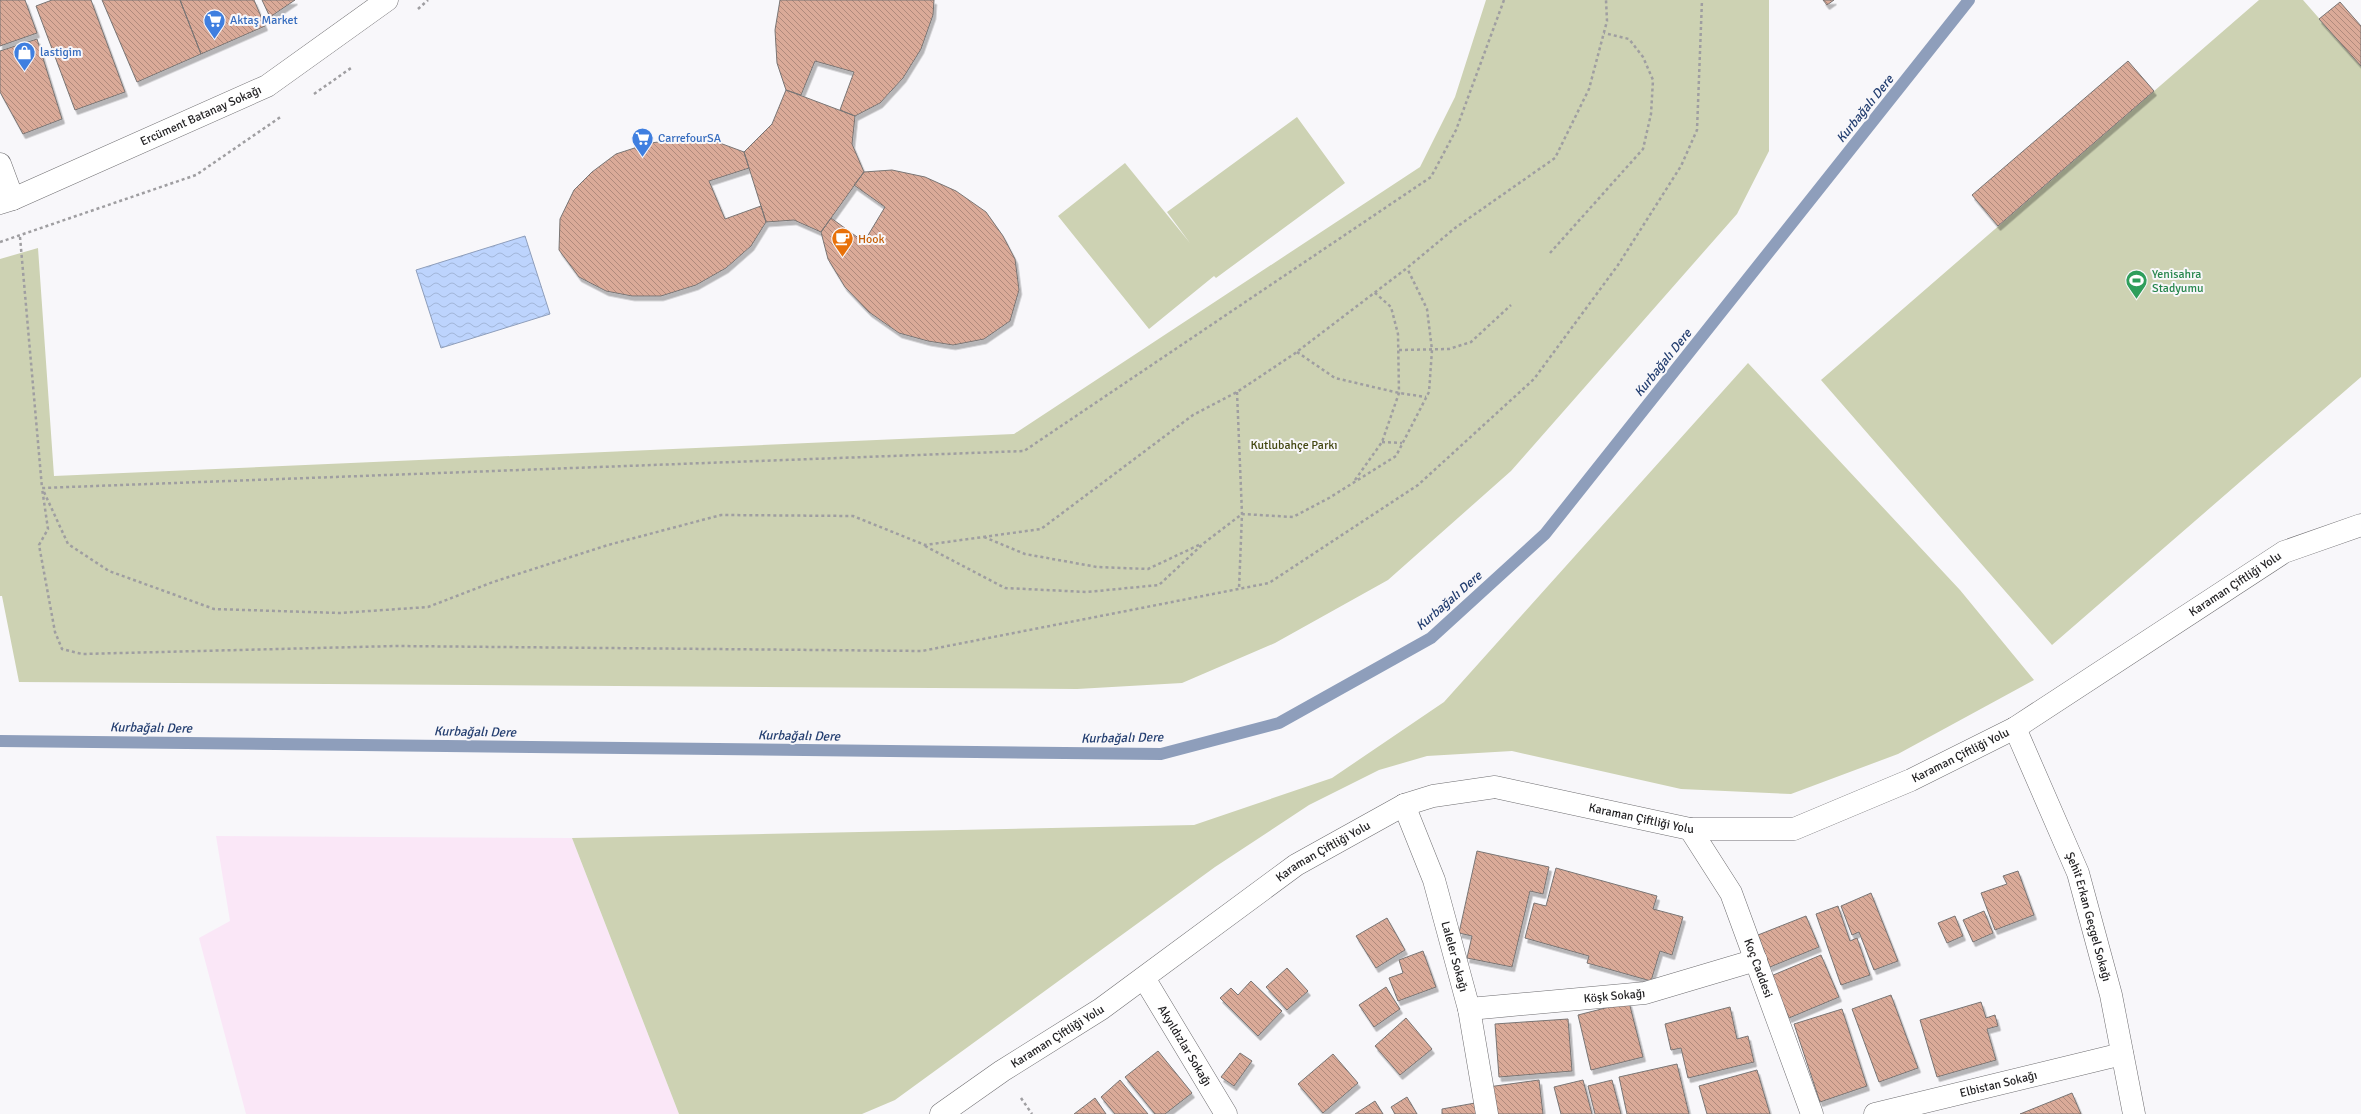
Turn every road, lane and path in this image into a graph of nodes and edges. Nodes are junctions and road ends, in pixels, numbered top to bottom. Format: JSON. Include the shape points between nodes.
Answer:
{"nodes":[{"id":1,"x":386,"y":0,"type":"edge"},
{"id":2,"x":1504,"y":0,"type":"edge"},
{"id":3,"x":1606,"y":0,"type":"edge"},
{"id":4,"x":1702,"y":0,"type":"edge"},
{"id":5,"x":1604,"y":33,"type":"junction"},
{"id":6,"x":0,"y":164,"type":"edge"},
{"id":7,"x":6,"y":201,"type":"edge"},
{"id":8,"x":20,"y":237,"type":"dead end"},
{"id":9,"x":1550,"y":253,"type":"dead end"},
{"id":10,"x":1407,"y":268,"type":"junction"},
{"id":11,"x":1374,"y":292,"type":"junction"},
{"id":12,"x":1510,"y":305,"type":"dead end"},
{"id":13,"x":1399,"y":350,"type":"junction"},
{"id":14,"x":1432,"y":350,"type":"junction"},
{"id":15,"x":1297,"y":352,"type":"junction"},
{"id":16,"x":1237,"y":392,"type":"junction"},
{"id":17,"x":1399,"y":393,"type":"junction"},
{"id":18,"x":1426,"y":397,"type":"junction"},
{"id":19,"x":1382,"y":442,"type":"junction"},
{"id":20,"x":1402,"y":443,"type":"junction"},
{"id":21,"x":1353,"y":482,"type":"junction"},
{"id":22,"x":42,"y":488,"type":"junction"},
{"id":23,"x":1242,"y":514,"type":"junction"},
{"id":24,"x":2361,"y":525,"type":"edge"},
{"id":25,"x":984,"y":537,"type":"junction"},
{"id":26,"x":1204,"y":543,"type":"junction"},
{"id":27,"x":925,"y":545,"type":"junction"},
{"id":28,"x":1239,"y":589,"type":"junction"},
{"id":29,"x":2015,"y":728,"type":"junction"},
{"id":30,"x":1404,"y":805,"type":"junction"},
{"id":31,"x":1690,"y":829,"type":"junction"},
{"id":32,"x":1756,"y":960,"type":"junction"},
{"id":33,"x":1144,"y":978,"type":"junction"},
{"id":34,"x":1469,"y":1009,"type":"junction"},
{"id":35,"x":2122,"y":1054,"type":"junction"},
{"id":36,"x":941,"y":1114,"type":"edge"},
{"id":37,"x":1226,"y":1114,"type":"edge"},
{"id":38,"x":1487,"y":1114,"type":"edge"},
{"id":39,"x":1812,"y":1114,"type":"edge"},
{"id":40,"x":1875,"y":1114,"type":"edge"},
{"id":41,"x":2134,"y":1114,"type":"edge"}],
"edges":[{"from":1,"to":7,"type":"street","name":"Ercüment Batanay Sokağı","via":[[267,86]]},
{"from":2,"to":22,"type":"path","via":[[1456,130],[1431,177],[1024,451]]},
{"from":3,"to":5,"type":"path","via":[[1607,21]]},
{"from":4,"to":28,"type":"path","via":[[1697,130],[1681,166],[1618,265],[1534,379],[1418,485],[1269,583]]},
{"from":5,"to":9,"type":"path","via":[[1629,39],[1643,57],[1653,80],[1651,114],[1643,149]]},
{"from":5,"to":10,"type":"path","via":[[1589,89],[1555,158],[1455,228]]},
{"from":6,"to":7,"type":"street"},
{"from":8,"to":22,"type":"path"},
{"from":10,"to":11,"type":"path"},
{"from":10,"to":14,"type":"path","via":[[1427,309]]},
{"from":11,"to":13,"type":"path","via":[[1391,306]]},
{"from":11,"to":15,"type":"path"},
{"from":12,"to":14,"type":"path","via":[[1471,342],[1449,349]]},
{"from":13,"to":14,"type":"path"},
{"from":13,"to":17,"type":"path"},
{"from":14,"to":18,"type":"path","via":[[1429,392]]},
{"from":15,"to":16,"type":"path"},
{"from":15,"to":17,"type":"path","via":[[1335,378]]},
{"from":16,"to":23,"type":"path"},
{"from":16,"to":25,"type":"path","via":[[1193,415],[1042,529]]},
{"from":17,"to":18,"type":"path"},
{"from":17,"to":19,"type":"path"},
{"from":18,"to":20,"type":"path"},
{"from":19,"to":20,"type":"path"},
{"from":19,"to":21,"type":"path"},
{"from":20,"to":21,"type":"path","via":[[1396,456]]},
{"from":21,"to":23,"type":"path","via":[[1293,517]]},
{"from":22,"to":27,"type":"path","via":[[68,544],[109,571],[214,609],[340,613],[428,607],[493,582],[608,545],[721,515],[853,516]]},
{"from":22,"to":28,"type":"path","via":[[48,528],[39,545],[55,632],[62,649],[82,654],[396,646],[922,651]]},
{"from":23,"to":26,"type":"path"},
{"from":23,"to":28,"type":"path"},
{"from":24,"to":29,"type":"street","name":"Karaman Çiftliği Yolu","via":[[2284,552]]},
{"from":25,"to":26,"type":"path","via":[[1025,554],[1104,568],[1148,569]]},
{"from":25,"to":27,"type":"path"},
{"from":26,"to":27,"type":"path","via":[[1159,585],[1088,592],[1005,588]]},
{"from":29,"to":31,"type":"street","name":"Karaman Çiftliği Yolu","via":[[1911,780],[1794,829]]},
{"from":29,"to":35,"type":"street","name":"Şehit Erkan Geçgel Sokağı","via":[[2078,873],[2111,995]]},
{"from":30,"to":31,"type":"street","name":"Karaman Çiftliği Yolu","via":[[1433,796],[1495,787]]},
{"from":30,"to":33,"type":"street","name":"Karaman Çiftliği Yolu","via":[[1296,866]]},
{"from":30,"to":34,"type":"street","name":"Laleler Sokağı","via":[[1434,880]]},
{"from":31,"to":32,"type":"street","name":"Koç Caddesi","via":[[1731,893]]},
{"from":32,"to":34,"type":"street","name":"Köşk Sokağı","via":[[1646,993]]},
{"from":32,"to":39,"type":"street","name":"Koç Caddesi"},
{"from":33,"to":36,"type":"street","name":"Karaman Çiftliği Yolu"},
{"from":33,"to":37,"type":"street","name":"Akyıldızlar Sokağı"},
{"from":34,"to":38,"type":"street","name":"Laleler Sokağı"},
{"from":35,"to":40,"type":"street","name":"Elbistan Sokağı"},
{"from":35,"to":41,"type":"street","name":"Şehit Erkan Geçgel Sokağı"}]}
